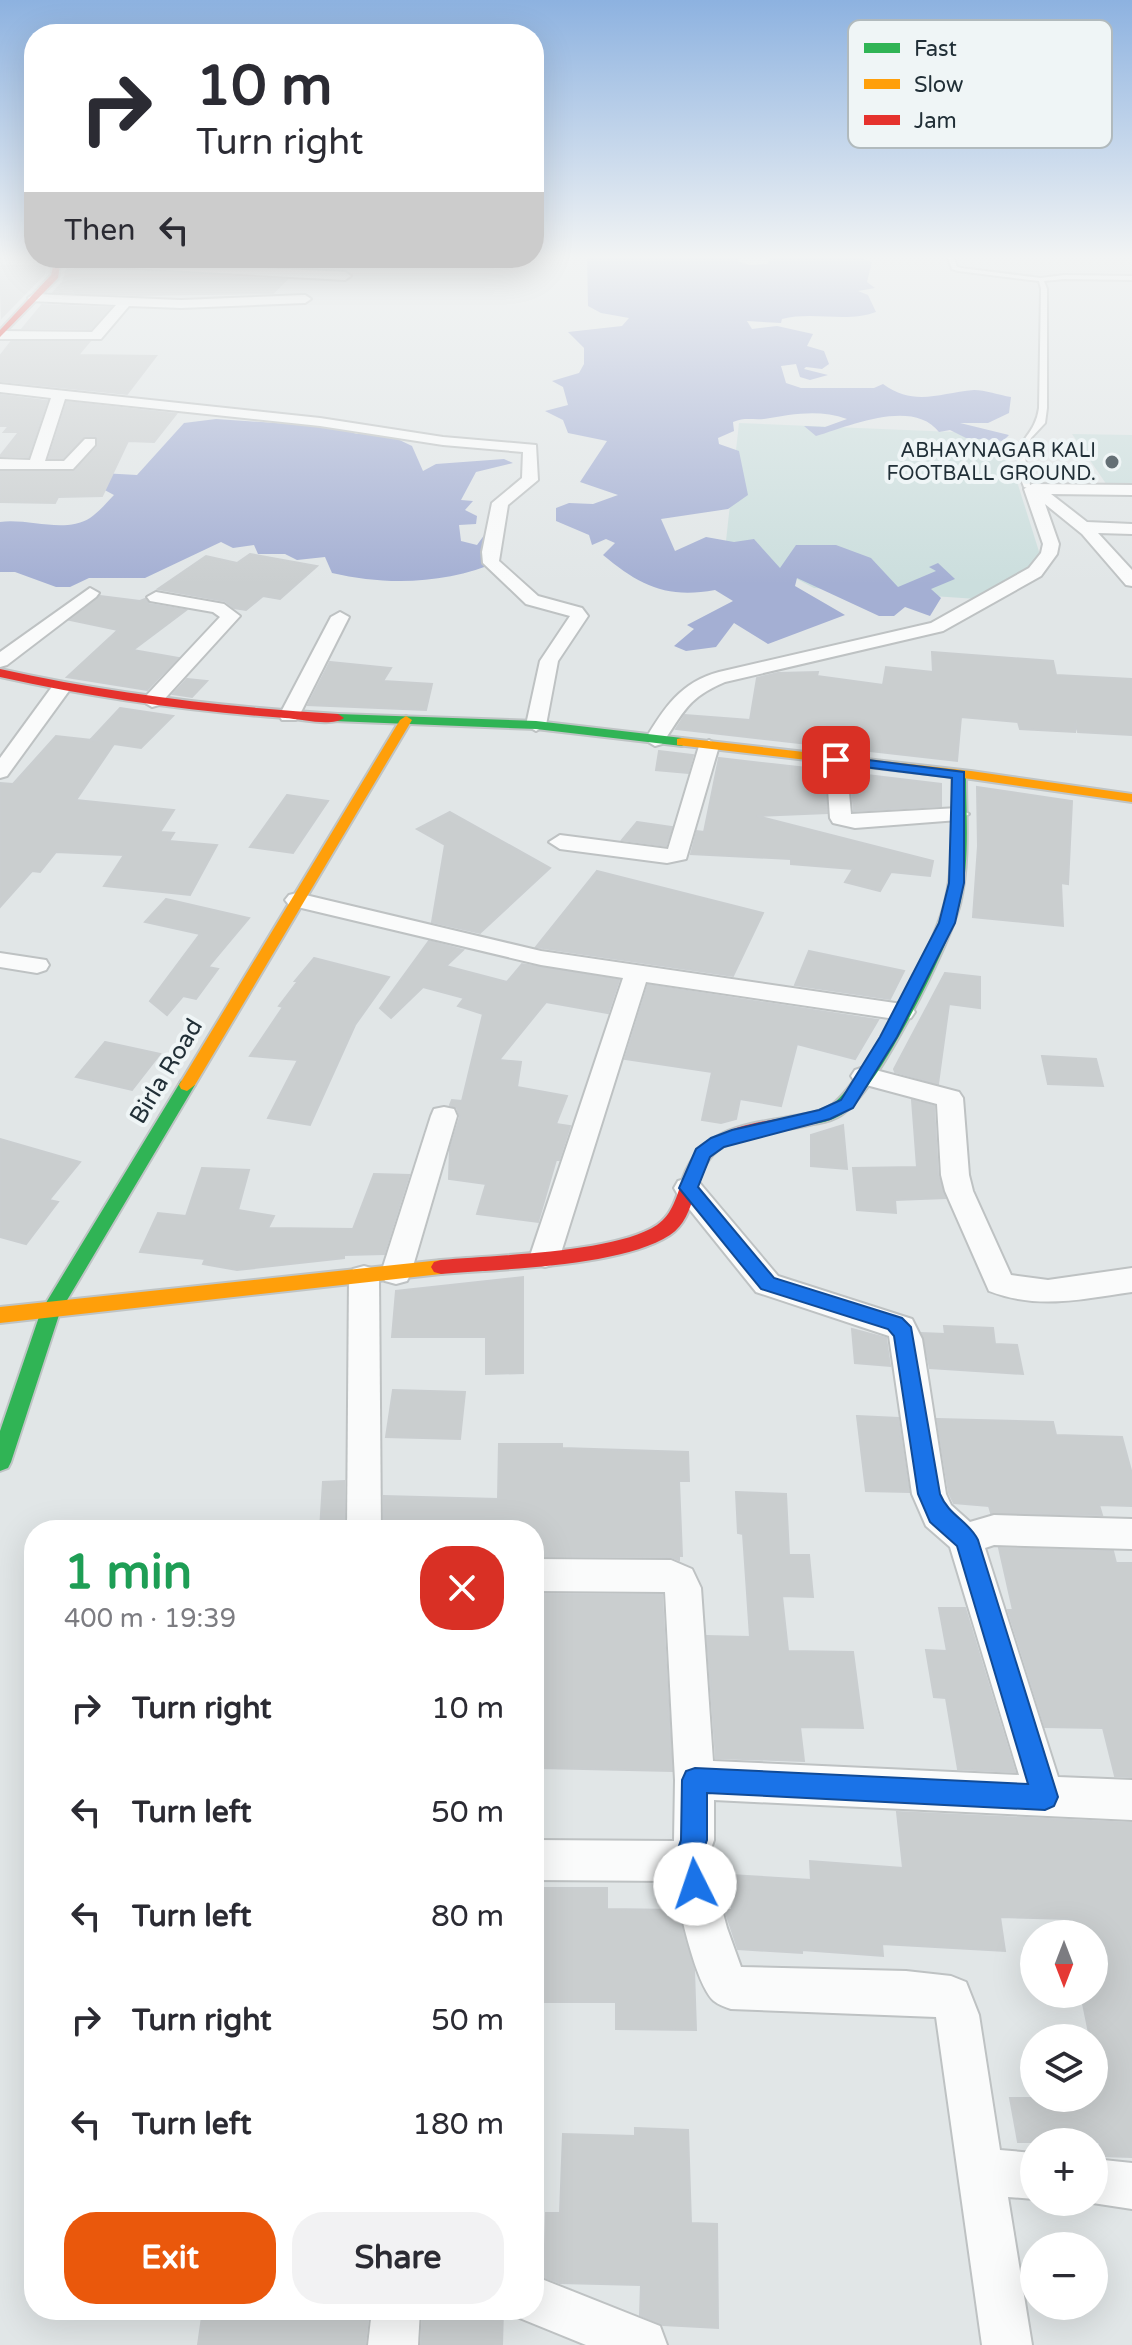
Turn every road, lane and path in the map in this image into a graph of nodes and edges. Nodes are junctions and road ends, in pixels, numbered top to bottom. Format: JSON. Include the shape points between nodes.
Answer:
{"nodes":[{"id":1,"x":1043,"y":365,"type":"edge"},
{"id":2,"x":0,"y":388,"type":"edge"},
{"id":3,"x":60,"y":393,"type":"junction"},
{"id":4,"x":90,"y":442,"type":"dead end"},
{"id":5,"x":0,"y":464,"type":"edge"},
{"id":6,"x":36,"y":465,"type":"junction"},
{"id":7,"x":1030,"y":488,"type":"junction"},
{"id":8,"x":1132,"y":490,"type":"edge"},
{"id":9,"x":1083,"y":527,"type":"junction"},
{"id":10,"x":1132,"y":529,"type":"edge"},
{"id":11,"x":1132,"y":581,"type":"edge"},
{"id":12,"x":90,"y":593,"type":"dead end"},
{"id":13,"x":156,"y":597,"type":"dead end"},
{"id":14,"x":340,"y":617,"type":"dead end"},
{"id":15,"x":0,"y":661,"type":"edge"},
{"id":16,"x":0,"y":673,"type":"edge"},
{"id":17,"x":61,"y":688,"type":"junction"},
{"id":18,"x":152,"y":701,"type":"junction"},
{"id":19,"x":289,"y":716,"type":"junction"},
{"id":20,"x":406,"y":720,"type":"junction"},
{"id":21,"x":536,"y":725,"type":"junction"},
{"id":22,"x":655,"y":740,"type":"junction"},
{"id":23,"x":709,"y":746,"type":"junction"},
{"id":24,"x":836,"y":760,"type":"junction"},
{"id":25,"x":0,"y":772,"type":"edge"},
{"id":26,"x":959,"y":775,"type":"junction"},
{"id":27,"x":1131,"y":801,"type":"edge"},
{"id":28,"x":958,"y":814,"type":"junction"},
{"id":29,"x":560,"y":842,"type":"dead end"},
{"id":30,"x":297,"y":900,"type":"junction"},
{"id":31,"x":0,"y":960,"type":"edge"},
{"id":32,"x":37,"y":965,"type":"dead end"},
{"id":33,"x":637,"y":973,"type":"junction"},
{"id":34,"x":902,"y":1012,"type":"junction"},
{"id":35,"x":864,"y":1076,"type":"junction"},
{"id":36,"x":444,"y":1116,"type":"dead end"},
{"id":37,"x":688,"y":1188,"type":"junction"},
{"id":38,"x":545,"y":1256,"type":"junction"},
{"id":39,"x":380,"y":1275,"type":"junction"},
{"id":40,"x":1132,"y":1280,"type":"edge"},
{"id":41,"x":51,"y":1311,"type":"junction"},
{"id":42,"x":0,"y":1315,"type":"edge"},
{"id":43,"x":0,"y":1462,"type":"edge"},
{"id":44,"x":365,"y":1520,"type":"edge"},
{"id":45,"x":1132,"y":1534,"type":"edge"},
{"id":46,"x":967,"y":1540,"type":"junction"},
{"id":47,"x":544,"y":1575,"type":"edge"},
{"id":48,"x":695,"y":1780,"type":"junction"},
{"id":49,"x":1045,"y":1797,"type":"junction"},
{"id":50,"x":1132,"y":1800,"type":"edge"},
{"id":51,"x":688,"y":1857,"type":"junction"},
{"id":52,"x":544,"y":1860,"type":"edge"},
{"id":53,"x":981,"y":2171,"type":"junction"},
{"id":54,"x":1020,"y":2175,"type":"edge"},
{"id":55,"x":1108,"y":2183,"type":"edge"},
{"id":56,"x":1132,"y":2186,"type":"edge"},
{"id":57,"x":544,"y":2304,"type":"edge"},
{"id":58,"x":395,"y":2320,"type":"edge"},
{"id":59,"x":643,"y":2343,"type":"edge"},
{"id":60,"x":393,"y":2345,"type":"edge"},
{"id":61,"x":1007,"y":2345,"type":"edge"}],
"edges":[{"from":1,"to":7,"type":"lane","via":[[1041,423],[1026,437],[1020,468]]},
{"from":2,"to":3,"type":"street"},
{"from":3,"to":6,"type":"street"},
{"from":3,"to":21,"type":"street","via":[[531,448],[530,480],[500,503],[491,563],[532,600],[579,616],[549,661]]},
{"from":4,"to":6,"type":"street","via":[[70,465]]},
{"from":5,"to":6,"type":"street"},
{"from":7,"to":8,"type":"street"},
{"from":7,"to":9,"type":"street"},
{"from":7,"to":22,"type":"street","via":[[1051,544],[1035,572],[920,633],[710,681],[677,703]]},
{"from":9,"to":10,"type":"street"},
{"from":9,"to":11,"type":"street","via":[[1103,543]]},
{"from":12,"to":15,"type":"street"},
{"from":13,"to":18,"type":"street","via":[[218,608],[231,616]]},
{"from":14,"to":19,"type":"street"},
{"from":16,"to":17,"type":"street"},
{"from":17,"to":18,"type":"street"},
{"from":17,"to":25,"type":"street"},
{"from":18,"to":19,"type":"street"},
{"from":19,"to":20,"type":"street"},
{"from":20,"to":21,"type":"street"},
{"from":20,"to":30,"type":"street","name":"Birla Road"},
{"from":21,"to":22,"type":"street"},
{"from":22,"to":23,"type":"street"},
{"from":23,"to":24,"type":"street"},
{"from":23,"to":29,"type":"street","via":[[678,854]]},
{"from":24,"to":26,"type":"street"},
{"from":24,"to":28,"type":"street","via":[[841,818],[855,822]]},
{"from":26,"to":27,"type":"street"},
{"from":26,"to":28,"type":"street"},
{"from":28,"to":34,"type":"street","via":[[956,883],[947,923]]},
{"from":30,"to":33,"type":"street","via":[[541,958]]},
{"from":30,"to":41,"type":"street","name":"Birla Road"},
{"from":31,"to":32,"type":"street"},
{"from":33,"to":34,"type":"street"},
{"from":33,"to":38,"type":"street"},
{"from":34,"to":35,"type":"street"},
{"from":35,"to":37,"type":"street","via":[[847,1104],[837,1110],[717,1143],[703,1154]]},
{"from":35,"to":40,"type":"street","via":[[950,1098],[959,1191],[1000,1283],[1039,1291]]},
{"from":36,"to":39,"type":"street"},
{"from":37,"to":38,"type":"street","via":[[674,1220],[649,1237]]},
{"from":37,"to":46,"type":"street","via":[[767,1284],[901,1328],[929,1494],[938,1515]]},
{"from":38,"to":39,"type":"street"},
{"from":39,"to":41,"type":"street"},
{"from":39,"to":44,"type":"street"},
{"from":41,"to":42,"type":"street"},
{"from":41,"to":43,"type":"street","name":"Birla Road"},
{"from":45,"to":46,"type":"street","via":[[994,1530]]},
{"from":46,"to":49,"type":"street"},
{"from":47,"to":48,"type":"street","via":[[679,1580]]},
{"from":48,"to":49,"type":"street"},
{"from":48,"to":51,"type":"street","via":[[694,1840]]},
{"from":49,"to":50,"type":"street"},
{"from":51,"to":52,"type":"street"},
{"from":51,"to":53,"type":"street","via":[[717,1966],[731,1988],[951,1997]]},
{"from":53,"to":54,"type":"street"},
{"from":53,"to":61,"type":"street"},
{"from":55,"to":56,"type":"street"},
{"from":57,"to":59,"type":"street"},
{"from":58,"to":60,"type":"street"}]}
